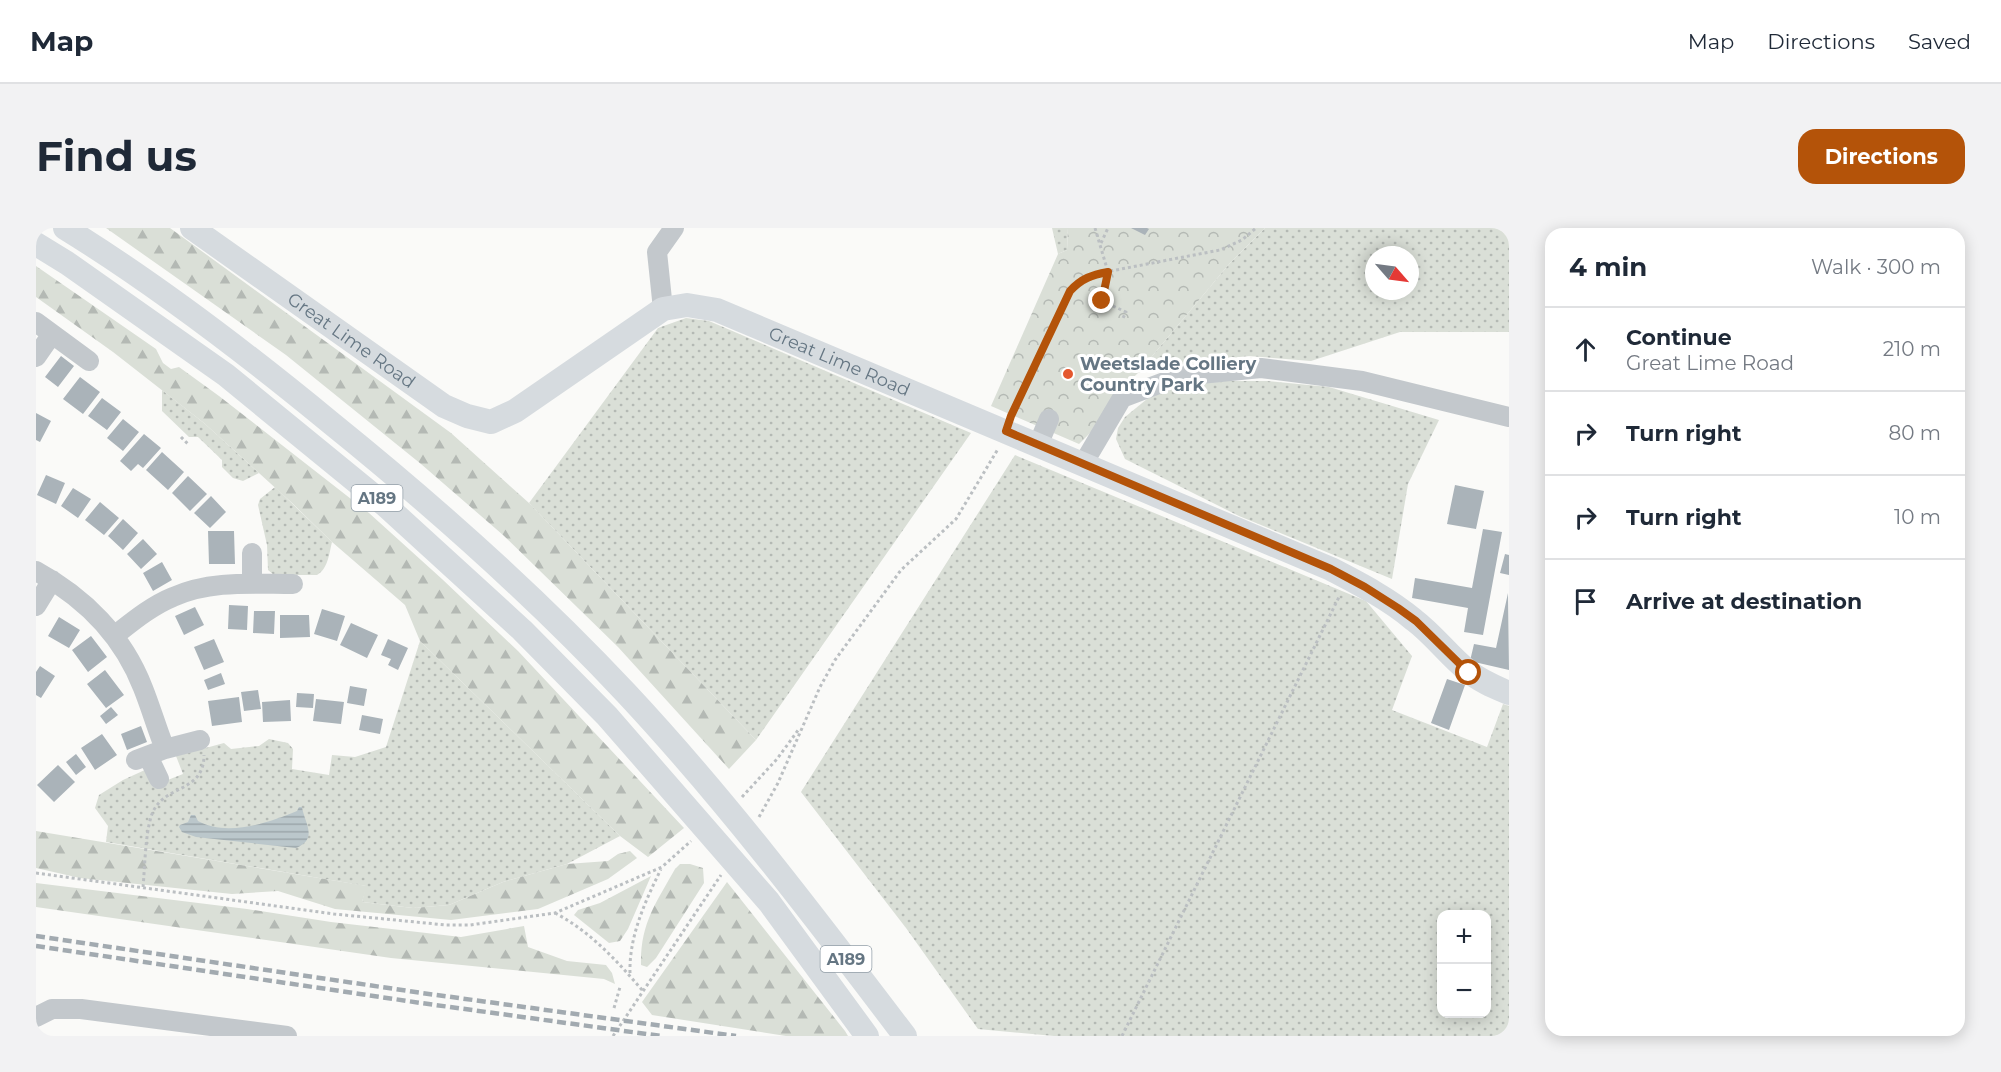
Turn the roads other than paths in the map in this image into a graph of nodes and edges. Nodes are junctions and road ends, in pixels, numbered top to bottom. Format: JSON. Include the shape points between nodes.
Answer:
{"nodes":[{"id":1,"x":65,"y":228,"type":"edge"},
{"id":2,"x":192,"y":228,"type":"edge"},
{"id":3,"x":674,"y":228,"type":"edge"},
{"id":4,"x":36,"y":244,"type":"edge"},
{"id":5,"x":663,"y":309,"type":"junction"},
{"id":6,"x":36,"y":322,"type":"edge"},
{"id":7,"x":52,"y":334,"type":"junction"},
{"id":8,"x":36,"y":357,"type":"edge"},
{"id":9,"x":89,"y":361,"type":"dead end"},
{"id":10,"x":1509,"y":417,"type":"edge"},
{"id":11,"x":1048,"y":419,"type":"dead end"},
{"id":12,"x":1038,"y":445,"type":"junction"},
{"id":13,"x":1083,"y":464,"type":"junction"},
{"id":14,"x":252,"y":553,"type":"dead end"},
{"id":15,"x":44,"y":575,"type":"edge"},
{"id":16,"x":252,"y":584,"type":"junction"},
{"id":17,"x":293,"y":584,"type":"dead end"},
{"id":18,"x":36,"y":606,"type":"edge"},
{"id":19,"x":114,"y":636,"type":"junction"},
{"id":20,"x":1509,"y":693,"type":"edge"},
{"id":21,"x":201,"y":740,"type":"dead end"},
{"id":22,"x":149,"y":755,"type":"junction"},
{"id":23,"x":159,"y":779,"type":"dead end"},
{"id":24,"x":36,"y":1017,"type":"edge"},
{"id":25,"x":287,"y":1036,"type":"edge"},
{"id":26,"x":867,"y":1036,"type":"edge"},
{"id":27,"x":905,"y":1036,"type":"edge"}],
"edges":[{"from":1,"to":27,"type":"main road","number":"A189","via":[[243,351],[403,481],[545,609],[704,781],[788,882]]},
{"from":2,"to":5,"type":"main road","name":"Great Lime Road","via":[[444,406],[491,422],[515,411]]},
{"from":3,"to":5,"type":"street","via":[[657,252]]},
{"from":4,"to":26,"type":"main road","number":"A189","via":[[226,375],[385,505],[522,630],[608,716],[770,902]]},
{"from":5,"to":12,"type":"main road","name":"Great Lime Road","via":[[687,304],[717,310]]},
{"from":6,"to":7,"type":"street"},
{"from":7,"to":8,"type":"street"},
{"from":7,"to":9,"type":"street"},
{"from":10,"to":13,"type":"street","via":[[1362,381],[1261,368],[1180,376],[1122,398]]},
{"from":11,"to":12,"type":"street"},
{"from":12,"to":13,"type":"main road","name":"Great Lime Road"},
{"from":13,"to":20,"type":"main road","name":"Great Lime Road","via":[[1348,578],[1416,621],[1469,673]]},
{"from":14,"to":16,"type":"street"},
{"from":15,"to":18,"type":"street"},
{"from":15,"to":19,"type":"street","via":[[90,608]]},
{"from":16,"to":17,"type":"street"},
{"from":16,"to":19,"type":"street","via":[[209,586],[173,596]]},
{"from":19,"to":22,"type":"street","via":[[143,687]]},
{"from":21,"to":22,"type":"street"},
{"from":22,"to":23,"type":"street"},
{"from":24,"to":25,"type":"street","via":[[52,1009],[81,1009]]}]}
